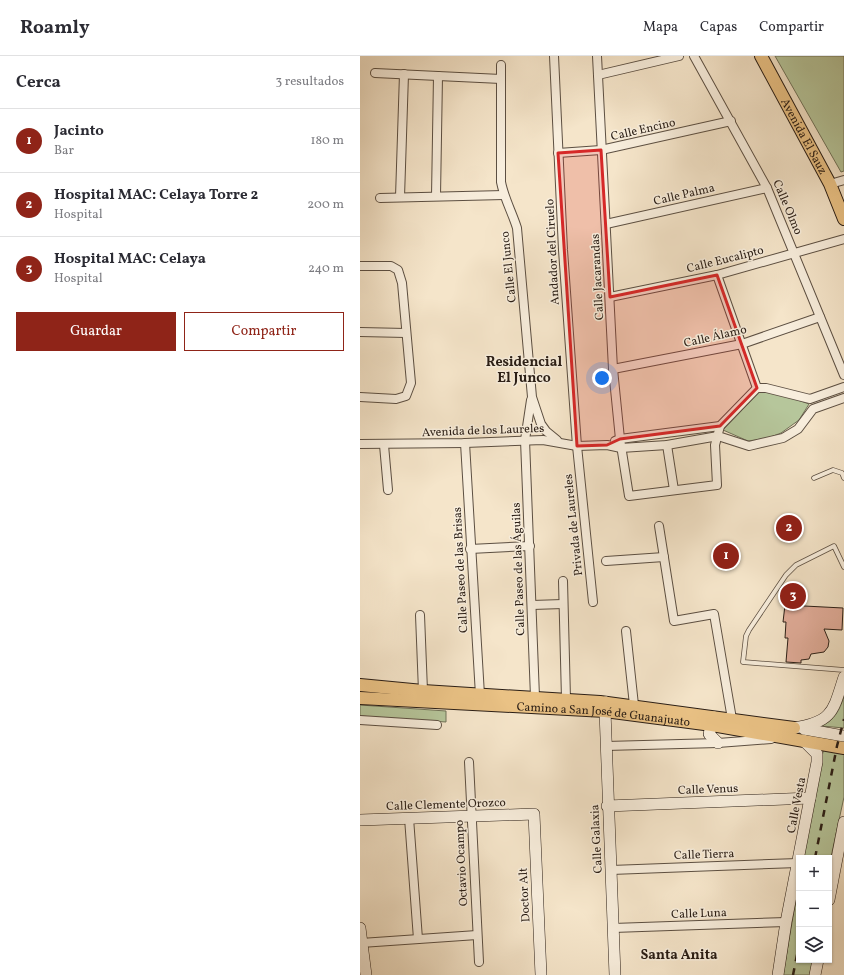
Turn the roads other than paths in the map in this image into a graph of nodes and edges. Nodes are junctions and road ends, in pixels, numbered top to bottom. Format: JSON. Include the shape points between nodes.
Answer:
{"nodes":[{"id":1,"x":554,"y":56,"type":"edge"},
{"id":2,"x":597,"y":56,"type":"edge"},
{"id":3,"x":679,"y":56,"type":"edge"},
{"id":4,"x":694,"y":56,"type":"edge"},
{"id":5,"x":761,"y":56,"type":"edge"},
{"id":6,"x":501,"y":65,"type":"dead end"},
{"id":7,"x":375,"y":73,"type":"dead end"},
{"id":8,"x":404,"y":74,"type":"junction"},
{"id":9,"x":598,"y":75,"type":"junction"},
{"id":10,"x":438,"y":76,"type":"junction"},
{"id":11,"x":501,"y":80,"type":"junction"},
{"id":12,"x":732,"y":121,"type":"junction"},
{"id":13,"x":601,"y":150,"type":"junction"},
{"id":14,"x":558,"y":153,"type":"junction"},
{"id":15,"x":844,"y":180,"type":"edge"},
{"id":16,"x":830,"y":184,"type":"junction"},
{"id":17,"x":767,"y":188,"type":"junction"},
{"id":18,"x":504,"y":195,"type":"junction"},
{"id":19,"x":436,"y":196,"type":"junction"},
{"id":20,"x":400,"y":197,"type":"junction"},
{"id":21,"x":380,"y":198,"type":"dead end"},
{"id":22,"x":844,"y":219,"type":"edge"},
{"id":23,"x":606,"y":224,"type":"junction"},
{"id":24,"x":844,"y":239,"type":"edge"},
{"id":25,"x":794,"y":253,"type":"junction"},
{"id":26,"x":360,"y":266,"type":"edge"},
{"id":27,"x":717,"y":275,"type":"junction"},
{"id":28,"x":610,"y":297,"type":"junction"},
{"id":29,"x":820,"y":317,"type":"junction"},
{"id":30,"x":360,"y":332,"type":"edge"},
{"id":31,"x":406,"y":333,"type":"junction"},
{"id":32,"x":742,"y":344,"type":"junction"},
{"id":33,"x":613,"y":369,"type":"junction"},
{"id":34,"x":844,"y":375,"type":"edge"},
{"id":35,"x":844,"y":387,"type":"edge"},
{"id":36,"x":757,"y":388,"type":"junction"},
{"id":37,"x":360,"y":397,"type":"edge"},
{"id":38,"x":532,"y":397,"type":"junction"},
{"id":39,"x":844,"y":398,"type":"edge"},
{"id":40,"x":720,"y":426,"type":"junction"},
{"id":41,"x":718,"y":436,"type":"junction"},
{"id":42,"x":620,"y":439,"type":"junction"},
{"id":43,"x":525,"y":440,"type":"junction"},
{"id":44,"x":559,"y":441,"type":"junction"},
{"id":45,"x":465,"y":443,"type":"junction"},
{"id":46,"x":360,"y":444,"type":"edge"},
{"id":47,"x":384,"y":445,"type":"junction"},
{"id":48,"x":607,"y":445,"type":"junction"},
{"id":49,"x":667,"y":445,"type":"junction"},
{"id":50,"x":577,"y":446,"type":"junction"},
{"id":51,"x":621,"y":448,"type":"junction"},
{"id":52,"x":814,"y":478,"type":"dead end"},
{"id":53,"x":844,"y":478,"type":"edge"},
{"id":54,"x":388,"y":490,"type":"dead end"},
{"id":55,"x":674,"y":490,"type":"junction"},
{"id":56,"x":659,"y":526,"type":"dead end"},
{"id":57,"x":530,"y":546,"type":"junction"},
{"id":58,"x":470,"y":549,"type":"junction"},
{"id":59,"x":664,"y":556,"type":"junction"},
{"id":60,"x":606,"y":561,"type":"dead end"},
{"id":61,"x":844,"y":566,"type":"edge"},
{"id":62,"x":563,"y":581,"type":"dead end"},
{"id":63,"x":593,"y":602,"type":"dead end"},
{"id":64,"x":563,"y":604,"type":"junction"},
{"id":65,"x":532,"y":605,"type":"junction"},
{"id":66,"x":420,"y":615,"type":"dead end"},
{"id":67,"x":626,"y":631,"type":"dead end"},
{"id":68,"x":844,"y":670,"type":"edge"},
{"id":69,"x":844,"y":677,"type":"edge"},
{"id":70,"x":360,"y":685,"type":"edge"},
{"id":71,"x":422,"y":692,"type":"junction"},
{"id":72,"x":480,"y":694,"type":"junction"},
{"id":73,"x":535,"y":697,"type":"junction"},
{"id":74,"x":360,"y":698,"type":"edge"},
{"id":75,"x":566,"y":699,"type":"junction"},
{"id":76,"x":413,"y":702,"type":"junction"},
{"id":77,"x":634,"y":705,"type":"junction"},
{"id":78,"x":605,"y":706,"type":"junction"},
{"id":79,"x":732,"y":719,"type":"junction"},
{"id":80,"x":360,"y":720,"type":"edge"},
{"id":81,"x":713,"y":721,"type":"junction"},
{"id":82,"x":437,"y":725,"type":"dead end"},
{"id":83,"x":791,"y":733,"type":"junction"},
{"id":84,"x":844,"y":736,"type":"edge"},
{"id":85,"x":803,"y":740,"type":"junction"},
{"id":86,"x":718,"y":743,"type":"junction"},
{"id":87,"x":606,"y":746,"type":"junction"},
{"id":88,"x":844,"y":748,"type":"edge"},
{"id":89,"x":468,"y":762,"type":"dead end"},
{"id":90,"x":810,"y":798,"type":"junction"},
{"id":91,"x":607,"y":806,"type":"junction"},
{"id":92,"x":534,"y":814,"type":"joint"},
{"id":93,"x":471,"y":816,"type":"junction"},
{"id":94,"x":409,"y":818,"type":"junction"},
{"id":95,"x":360,"y":820,"type":"edge"},
{"id":96,"x":844,"y":822,"type":"edge"},
{"id":97,"x":799,"y":855,"type":"edge"},
{"id":98,"x":796,"y":863,"type":"edge"},
{"id":99,"x":611,"y":870,"type":"junction"},
{"id":100,"x":796,"y":873,"type":"edge"},
{"id":101,"x":831,"y":891,"type":"edge"},
{"id":102,"x":786,"y":922,"type":"junction"},
{"id":103,"x":360,"y":928,"type":"edge"},
{"id":104,"x":613,"y":928,"type":"junction"},
{"id":105,"x":477,"y":935,"type":"junction"},
{"id":106,"x":418,"y":939,"type":"junction"},
{"id":107,"x":361,"y":943,"type":"junction"},
{"id":108,"x":479,"y":962,"type":"dead end"},
{"id":109,"x":817,"y":963,"type":"edge"},
{"id":110,"x":366,"y":975,"type":"edge"},
{"id":111,"x":541,"y":975,"type":"edge"},
{"id":112,"x":615,"y":975,"type":"edge"},
{"id":113,"x":778,"y":975,"type":"edge"},
{"id":114,"x":815,"y":975,"type":"edge"}],
"edges":[{"from":1,"to":14,"type":"street","name":"Andador del Ciruelo"},
{"from":2,"to":9,"type":"street","name":"Calle Jacarandas"},
{"from":3,"to":9,"type":"street"},
{"from":4,"to":12,"type":"street","name":"Calle Olmo"},
{"from":5,"to":16,"type":"main road","name":"Avenida El Sauz"},
{"from":6,"to":11,"type":"street","name":"Calle El Junco"},
{"from":7,"to":8,"type":"street"},
{"from":8,"to":10,"type":"street"},
{"from":8,"to":20,"type":"street"},
{"from":9,"to":13,"type":"street","name":"Calle Jacarandas"},
{"from":10,"to":11,"type":"street"},
{"from":10,"to":19,"type":"street"},
{"from":11,"to":18,"type":"street","name":"Calle El Junco","via":[[501,182]]},
{"from":12,"to":13,"type":"street","name":"Calle Encino"},
{"from":12,"to":17,"type":"street","name":"Calle Olmo"},
{"from":13,"to":14,"type":"street","name":"Calle Encino"},
{"from":13,"to":23,"type":"street","name":"Calle Jacarandas"},
{"from":14,"to":50,"type":"street","name":"Andador del Ciruelo"},
{"from":15,"to":16,"type":"street"},
{"from":16,"to":22,"type":"main road","name":"Avenida El Sauz"},
{"from":17,"to":23,"type":"street","name":"Calle Palma"},
{"from":17,"to":25,"type":"street","name":"Calle Olmo"},
{"from":18,"to":19,"type":"street"},
{"from":18,"to":38,"type":"street","name":"Calle El Junco","via":[[511,207],[517,228]]},
{"from":19,"to":20,"type":"street"},
{"from":20,"to":21,"type":"street"},
{"from":23,"to":28,"type":"street","name":"Calle Jacarandas"},
{"from":24,"to":25,"type":"street","name":"Calle Eucalipto"},
{"from":25,"to":27,"type":"street","name":"Calle Eucalipto"},
{"from":25,"to":29,"type":"street","name":"Calle Olmo"},
{"from":26,"to":31,"type":"street","via":[[391,266],[398,270],[402,283]]},
{"from":27,"to":28,"type":"street","name":"Calle Eucalipto"},
{"from":27,"to":32,"type":"street"},
{"from":28,"to":33,"type":"street","name":"Calle Jacarandas"},
{"from":29,"to":32,"type":"street","name":"Calle Álamo"},
{"from":29,"to":34,"type":"street","name":"Calle Olmo"},
{"from":30,"to":31,"type":"street"},
{"from":31,"to":37,"type":"street","via":[[411,383],[406,396],[396,399]]},
{"from":32,"to":33,"type":"street","name":"Calle Álamo"},
{"from":32,"to":36,"type":"street"},
{"from":33,"to":42,"type":"street","name":"Calle Jacarandas"},
{"from":35,"to":36,"type":"street","via":[[810,398]]},
{"from":36,"to":40,"type":"street"},
{"from":38,"to":43,"type":"street","name":"Calle El Junco"},
{"from":38,"to":44,"type":"street","name":"Calle El Junco","via":[[546,431]]},
{"from":39,"to":41,"type":"street","name":"Avenida de los Laureles","via":[[813,409],[798,428],[782,438],[749,446]]},
{"from":40,"to":41,"type":"street"},
{"from":40,"to":42,"type":"street","name":"Avenida de los Laureles"},
{"from":41,"to":49,"type":"street","name":"Avenida de los Laureles"},
{"from":41,"to":55,"type":"street","via":[[715,445],[717,485]]},
{"from":42,"to":48,"type":"street","name":"Avenida de los Laureles"},
{"from":42,"to":51,"type":"street","name":"Calle Jacarandas"},
{"from":43,"to":44,"type":"street","name":"Avenida de los Laureles"},
{"from":43,"to":45,"type":"street","name":"Avenida de los Laureles"},
{"from":43,"to":57,"type":"street","name":"Calle Paseo de las Águilas"},
{"from":44,"to":50,"type":"street","name":"Avenida de los Laureles"},
{"from":45,"to":47,"type":"street","name":"Avenida de los Laureles"},
{"from":45,"to":58,"type":"street","name":"Calle Paseo de las Brisas"},
{"from":46,"to":47,"type":"street","name":"Avenida de los Laureles"},
{"from":47,"to":54,"type":"street"},
{"from":48,"to":50,"type":"street","name":"Avenida de los Laureles"},
{"from":48,"to":51,"type":"street","name":"Avenida de los Laureles"},
{"from":49,"to":51,"type":"street","name":"Avenida de los Laureles"},
{"from":49,"to":55,"type":"street"},
{"from":50,"to":63,"type":"street","name":"Privada de Laureles"},
{"from":51,"to":55,"type":"street","name":"Calle Jacarandas","via":[[629,496]]},
{"from":52,"to":53,"type":"lane","via":[[838,470]]},
{"from":56,"to":59,"type":"street"},
{"from":57,"to":58,"type":"street"},
{"from":57,"to":65,"type":"street","name":"Calle Paseo de las Águilas"},
{"from":58,"to":72,"type":"street","name":"Calle Paseo de las Brisas"},
{"from":59,"to":60,"type":"street"},
{"from":59,"to":79,"type":"street","via":[[674,620],[714,614]]},
{"from":61,"to":68,"type":"lane","via":[[834,546],[796,565],[786,575],[749,630],[743,662]]},
{"from":62,"to":64,"type":"street"},
{"from":64,"to":65,"type":"street"},
{"from":64,"to":75,"type":"street"},
{"from":65,"to":73,"type":"street","name":"Calle Paseo de las Águilas"},
{"from":66,"to":71,"type":"street"},
{"from":67,"to":77,"type":"street"},
{"from":69,"to":83,"type":"street","via":[[834,707],[823,719]]},
{"from":70,"to":71,"type":"main road","name":"Camino a San José de Guanajuato"},
{"from":71,"to":72,"type":"main road","name":"Camino a San José de Guanajuato"},
{"from":72,"to":73,"type":"main road","name":"Camino a San José de Guanajuato"},
{"from":72,"to":76,"type":"street","via":[[480,699],[472,702],[421,699]]},
{"from":73,"to":75,"type":"main road","name":"Camino a San José de Guanajuato"},
{"from":74,"to":76,"type":"main road","name":"Camino a San José de Guanajuato"},
{"from":75,"to":78,"type":"main road","name":"Camino a San José de Guanajuato"},
{"from":76,"to":78,"type":"main road","name":"Camino a San José de Guanajuato"},
{"from":77,"to":78,"type":"main road","name":"Camino a San José de Guanajuato"},
{"from":77,"to":81,"type":"main road","name":"Camino a San José de Guanajuato"},
{"from":78,"to":81,"type":"main road","name":"Camino a San José de Guanajuato"},
{"from":78,"to":87,"type":"street","name":"Calle Galaxia"},
{"from":79,"to":81,"type":"main road","name":"Camino a San José de Guanajuato"},
{"from":79,"to":83,"type":"main road","name":"Camino a San José de Guanajuato"},
{"from":80,"to":82,"type":"street"},
{"from":81,"to":83,"type":"main road","name":"Camino a San José de Guanajuato"},
{"from":81,"to":86,"type":"street","via":[[709,734]]},
{"from":83,"to":84,"type":"street","name":"Camino a San José de Guanajuato"},
{"from":83,"to":85,"type":"main road","name":"Camino a San José de Guanajuato"},
{"from":83,"to":86,"type":"street"},
{"from":85,"to":88,"type":"main road","name":"Camino a San José de Guanajuato"},
{"from":85,"to":90,"type":"street","name":"Calle Vesta","via":[[817,754]]},
{"from":86,"to":87,"type":"street"},
{"from":87,"to":91,"type":"street","name":"Calle Galaxia"},
{"from":89,"to":93,"type":"street","name":"Octavio Ocampo"},
{"from":90,"to":91,"type":"street","name":"Calle Venus"},
{"from":90,"to":97,"type":"street","name":"Calle Vesta"},
{"from":91,"to":99,"type":"street","name":"Calle Galaxia"},
{"from":92,"to":93,"type":"street","name":"Calle Clemente Orozco"},
{"from":92,"to":111,"type":"street","name":"Doctor Alt"},
{"from":93,"to":94,"type":"street","name":"Calle Clemente Orozco"},
{"from":93,"to":105,"type":"street","name":"Octavio Ocampo"},
{"from":94,"to":95,"type":"street","name":"Calle Clemente Orozco"},
{"from":94,"to":106,"type":"street"},
{"from":96,"to":101,"type":"street"},
{"from":98,"to":99,"type":"street","name":"Calle Tierra"},
{"from":99,"to":104,"type":"street","name":"Calle Galaxia"},
{"from":100,"to":102,"type":"street","name":"Calle Vesta"},
{"from":102,"to":104,"type":"street","name":"Calle Luna"},
{"from":102,"to":113,"type":"street","name":"Calle Vesta"},
{"from":103,"to":107,"type":"street"},
{"from":104,"to":112,"type":"street","name":"Calle Galaxia"},
{"from":105,"to":106,"type":"street"},
{"from":105,"to":108,"type":"street","name":"Octavio Ocampo"},
{"from":106,"to":107,"type":"street"},
{"from":107,"to":110,"type":"street"},
{"from":109,"to":114,"type":"street"}]}
